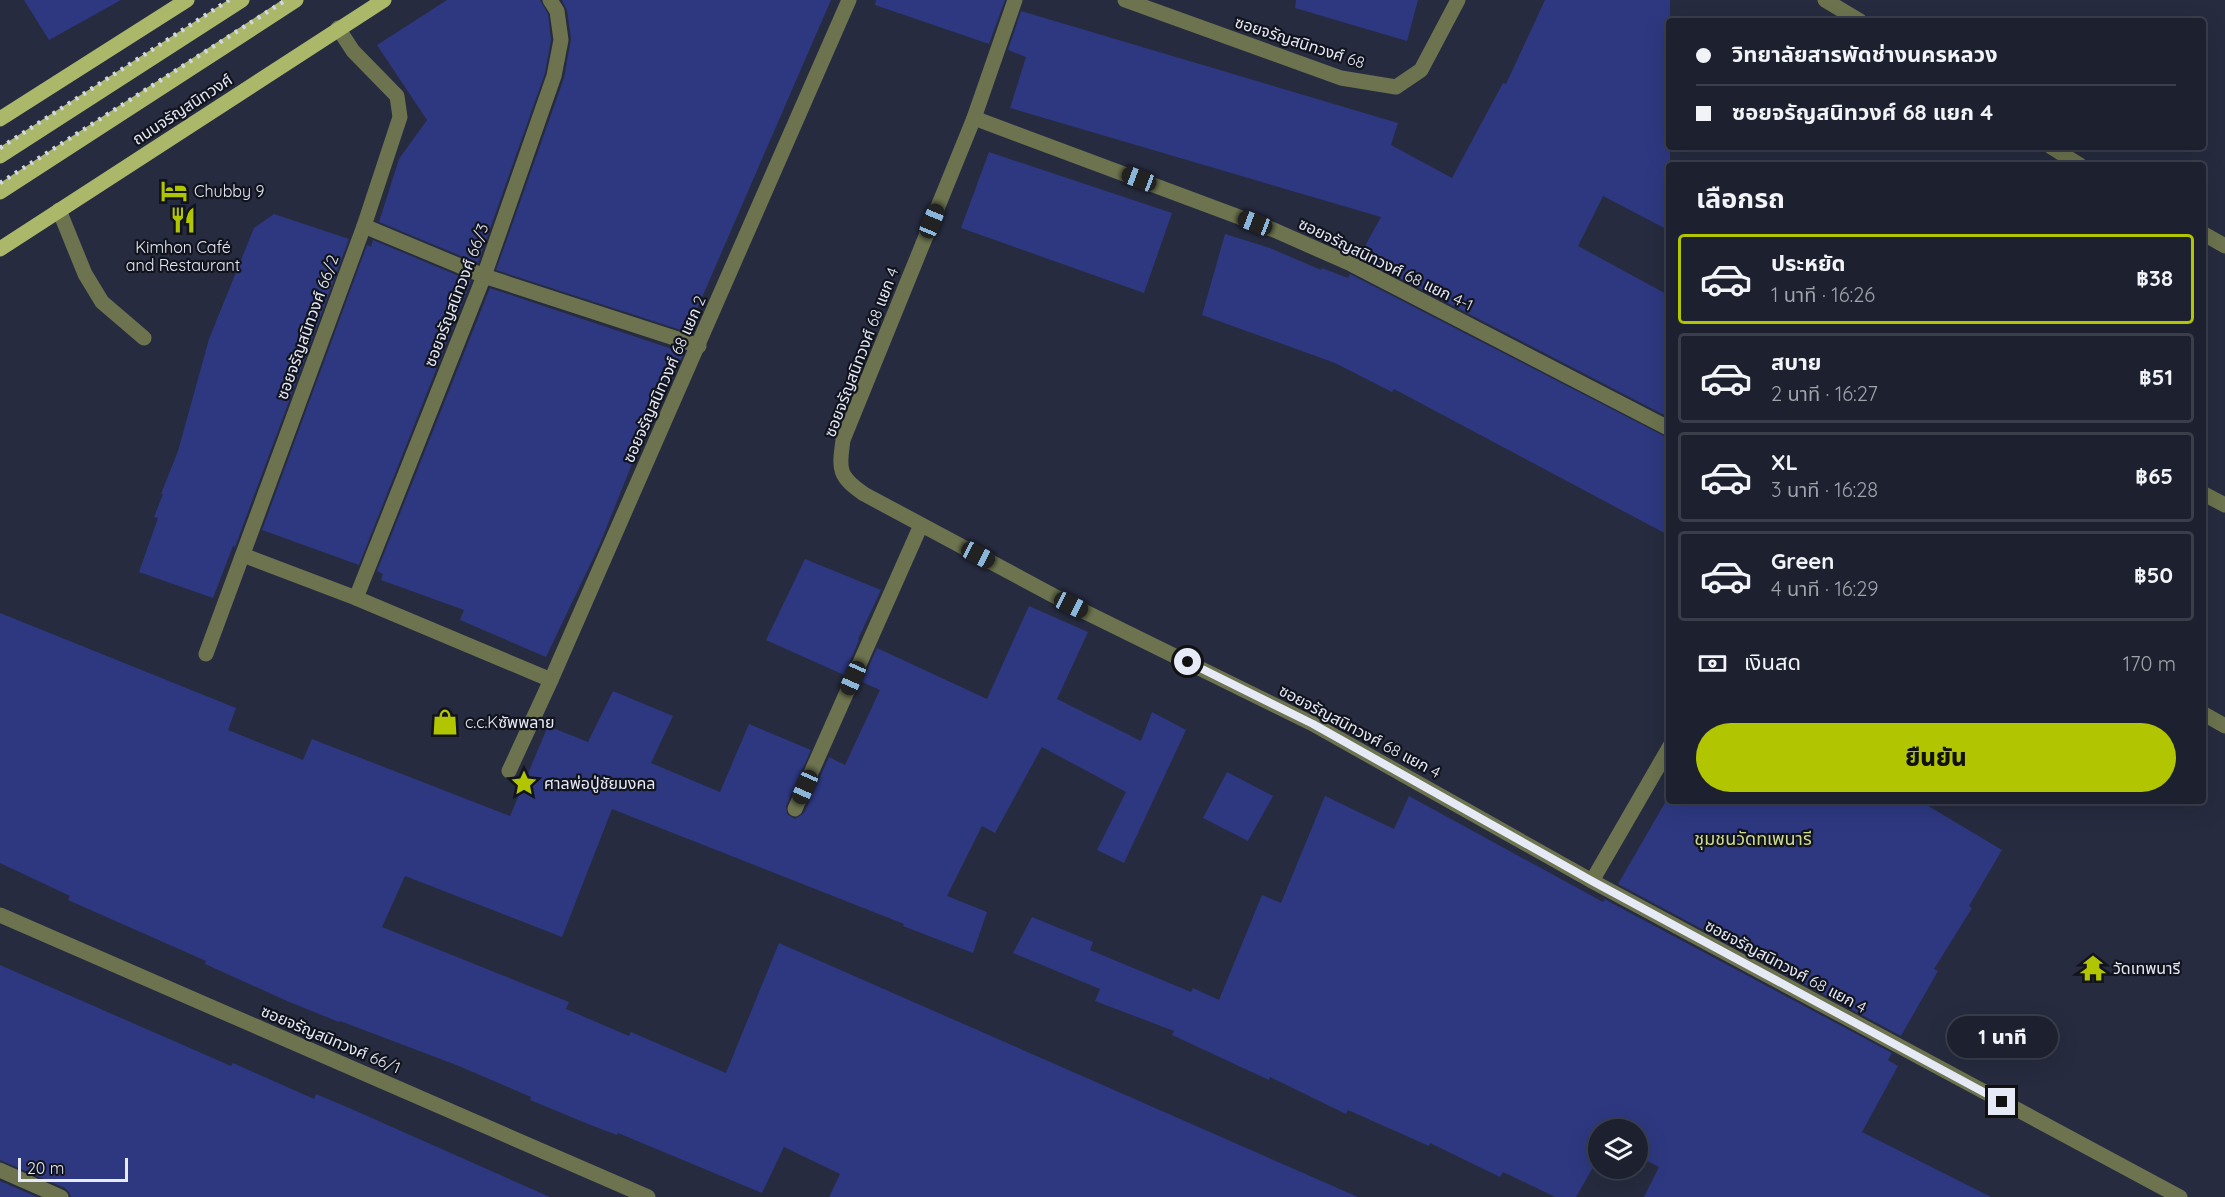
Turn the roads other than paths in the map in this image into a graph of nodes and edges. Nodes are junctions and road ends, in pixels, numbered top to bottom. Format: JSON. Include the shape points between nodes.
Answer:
{"nodes":[{"id":1,"x":187,"y":0,"type":"edge"},
{"id":2,"x":242,"y":0,"type":"edge"},
{"id":3,"x":296,"y":0,"type":"edge"},
{"id":4,"x":384,"y":0,"type":"edge"},
{"id":5,"x":550,"y":0,"type":"edge"},
{"id":6,"x":849,"y":0,"type":"edge"},
{"id":7,"x":1015,"y":0,"type":"edge"},
{"id":8,"x":1125,"y":0,"type":"edge"},
{"id":9,"x":1458,"y":0,"type":"edge"},
{"id":10,"x":1825,"y":0,"type":"edge"},
{"id":11,"x":1855,"y":18,"type":"edge"},
{"id":12,"x":338,"y":28,"type":"junction"},
{"id":13,"x":974,"y":118,"type":"junction"},
{"id":14,"x":0,"y":119,"type":"edge"},
{"id":15,"x":2056,"y":150,"type":"edge"},
{"id":16,"x":0,"y":156,"type":"edge"},
{"id":17,"x":2075,"y":162,"type":"edge"},
{"id":18,"x":0,"y":192,"type":"edge"},
{"id":19,"x":59,"y":210,"type":"junction"},
{"id":20,"x":364,"y":226,"type":"junction"},
{"id":21,"x":2206,"y":235,"type":"edge"},
{"id":22,"x":2225,"y":246,"type":"edge"},
{"id":23,"x":0,"y":249,"type":"edge"},
{"id":24,"x":484,"y":276,"type":"junction"},
{"id":25,"x":144,"y":338,"type":"dead end"},
{"id":26,"x":699,"y":346,"type":"junction"},
{"id":27,"x":1666,"y":427,"type":"edge"},
{"id":28,"x":2206,"y":495,"type":"edge"},
{"id":29,"x":2225,"y":505,"type":"edge"},
{"id":30,"x":921,"y":525,"type":"junction"},
{"id":31,"x":243,"y":555,"type":"junction"},
{"id":32,"x":356,"y":598,"type":"junction"},
{"id":33,"x":206,"y":654,"type":"dead end"},
{"id":34,"x":552,"y":680,"type":"junction"},
{"id":35,"x":2206,"y":715,"type":"edge"},
{"id":36,"x":2225,"y":726,"type":"edge"},
{"id":37,"x":1666,"y":753,"type":"edge"},
{"id":38,"x":509,"y":771,"type":"dead end"},
{"id":39,"x":795,"y":809,"type":"dead end"},
{"id":40,"x":1592,"y":881,"type":"junction"},
{"id":41,"x":0,"y":915,"type":"edge"},
{"id":42,"x":0,"y":1170,"type":"edge"},
{"id":43,"x":61,"y":1197,"type":"edge"},
{"id":44,"x":648,"y":1197,"type":"edge"},
{"id":45,"x":2180,"y":1197,"type":"edge"}],
"edges":[{"from":1,"to":14,"type":"main road"},
{"from":2,"to":16,"type":"main road"},
{"from":3,"to":18,"type":"main road","name":"ถนนจรัญสนิทวงศ์"},
{"from":4,"to":12,"type":"main road","name":"ถนนจรัญสนิทวงศ์"},
{"from":5,"to":24,"type":"street","name":"ซอยจรัญสนิทวงศ์ 66/3","via":[[557,11],[561,40],[554,76]]},
{"from":6,"to":26,"type":"street","name":"ซอยจรัญสนิทวงศ์ 68 แยก 2"},
{"from":7,"to":13,"type":"street","name":"ซอยจรัญสนิทวงศ์ 68 แยก 4"},
{"from":8,"to":9,"type":"street","name":"ซอยจรัญสนิทวงศ์ 68","via":[[1341,78],[1396,87],[1421,70]]},
{"from":10,"to":11,"type":"street"},
{"from":12,"to":19,"type":"main road","name":"ถนนจรัญสนิทวงศ์"},
{"from":12,"to":20,"type":"street","name":"ซอยจรัญสนิทวงศ์ 66/2","via":[[353,51],[397,96],[400,117]]},
{"from":13,"to":27,"type":"street","name":"ซอยจรัญสนิทวงศ์ 68 แยก 4-1","via":[[1264,226],[1351,264]]},
{"from":13,"to":30,"type":"street","name":"ซอยจรัญสนิทวงศ์ 68 แยก 4","via":[[843,440],[841,468],[847,482]]},
{"from":15,"to":17,"type":"street"},
{"from":19,"to":23,"type":"main road","name":"ถนนจรัญสนิทวงศ์"},
{"from":19,"to":25,"type":"street","via":[[85,274],[102,303]]},
{"from":20,"to":24,"type":"street"},
{"from":20,"to":31,"type":"street","name":"ซอยจรัญสนิทวงศ์ 66/2"},
{"from":21,"to":22,"type":"street"},
{"from":24,"to":26,"type":"street"},
{"from":24,"to":32,"type":"street","name":"ซอยจรัญสนิทวงศ์ 66/3"},
{"from":26,"to":34,"type":"street","name":"ซอยจรัญสนิทวงศ์ 68 แยก 2"},
{"from":28,"to":29,"type":"street"},
{"from":30,"to":39,"type":"street"},
{"from":30,"to":40,"type":"street","name":"ซอยจรัญสนิทวงศ์ 68 แยก 4","via":[[1071,605],[1313,724]]},
{"from":31,"to":32,"type":"street"},
{"from":31,"to":33,"type":"street","name":"ซอยจรัญสนิทวงศ์ 66/2"},
{"from":32,"to":34,"type":"street"},
{"from":34,"to":38,"type":"street","name":"ซอยจรัญสนิทวงศ์ 68 แยก 2"},
{"from":35,"to":36,"type":"street"},
{"from":37,"to":40,"type":"street"},
{"from":40,"to":45,"type":"street","name":"ซอยจรัญสนิทวงศ์ 68 แยก 4"},
{"from":41,"to":44,"type":"street","name":"ซอยจรัญสนิทวงศ์ 66/1"},
{"from":42,"to":43,"type":"street"}]}
